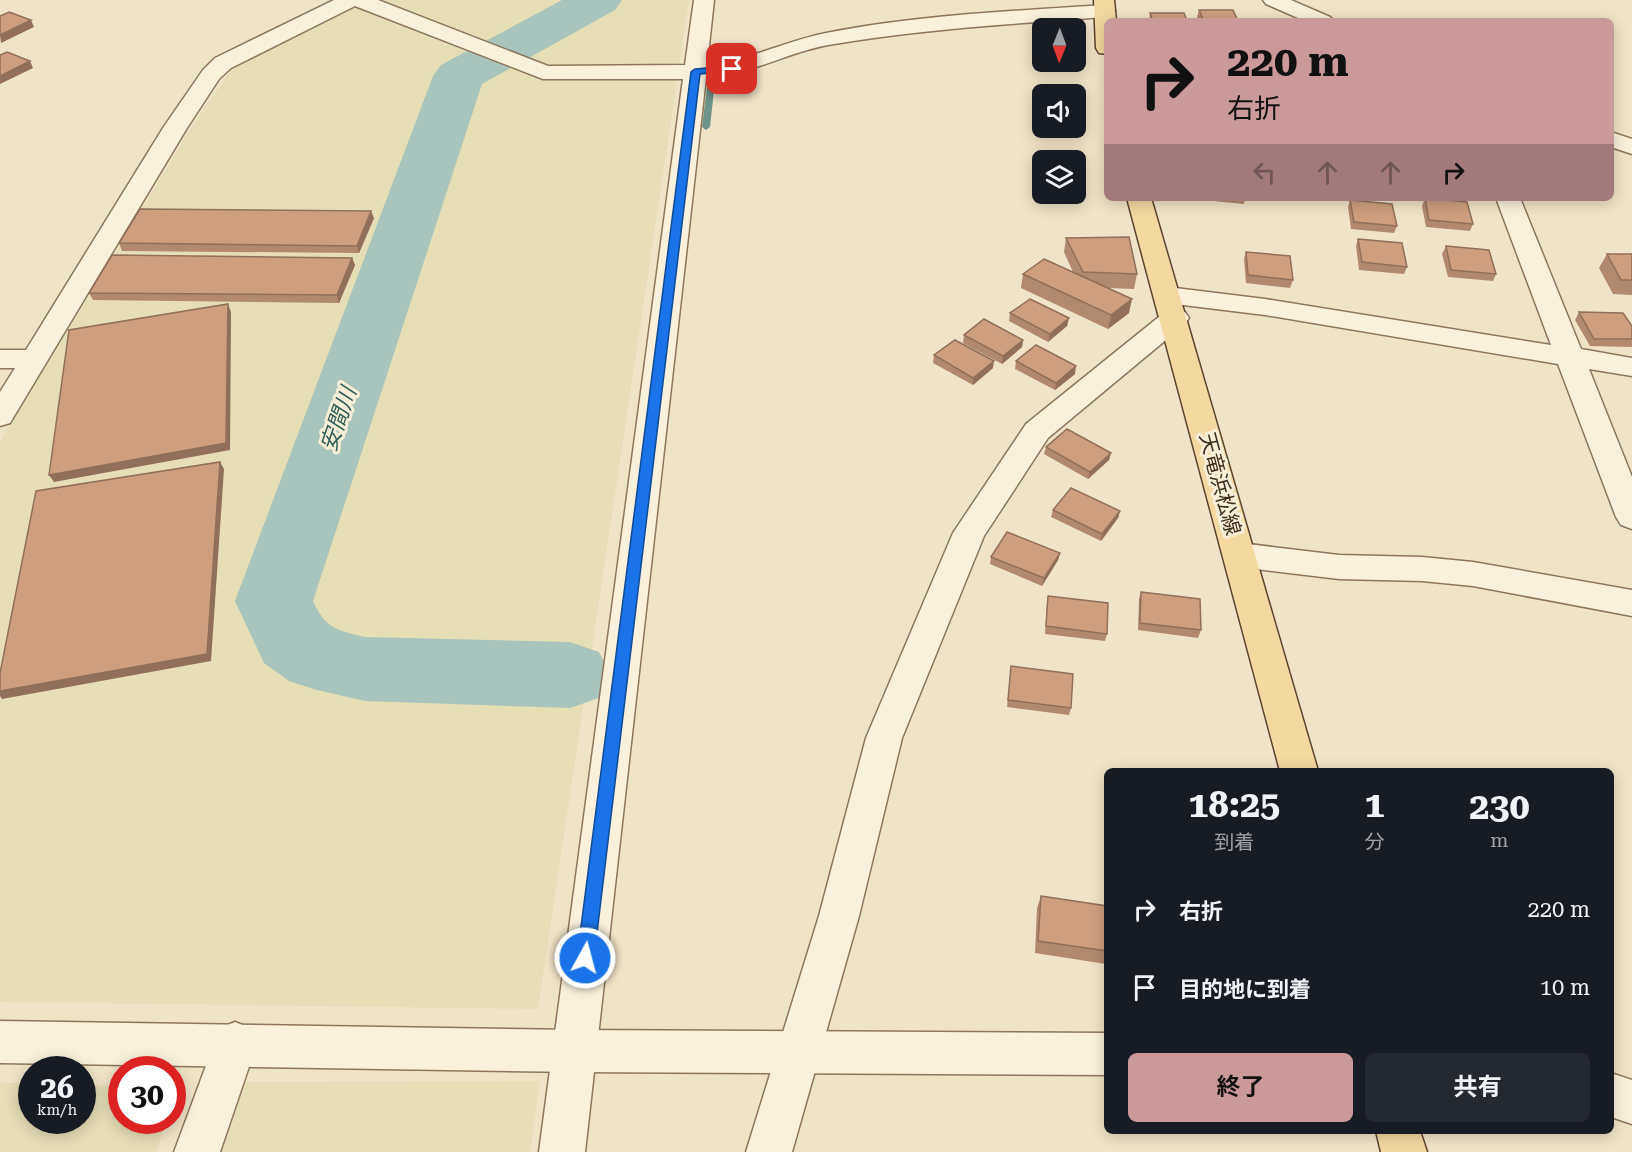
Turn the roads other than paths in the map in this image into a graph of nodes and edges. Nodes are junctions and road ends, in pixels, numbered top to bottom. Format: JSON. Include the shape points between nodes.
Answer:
{"nodes":[{"id":1,"x":350,"y":0,"type":"edge"},
{"id":2,"x":359,"y":0,"type":"edge"},
{"id":3,"x":704,"y":0,"type":"edge"},
{"id":4,"x":1273,"y":0,"type":"edge"},
{"id":5,"x":1105,"y":6,"type":"edge"},
{"id":6,"x":1316,"y":18,"type":"edge"},
{"id":7,"x":695,"y":72,"type":"junction"},
{"id":8,"x":1614,"y":140,"type":"edge"},
{"id":9,"x":1632,"y":147,"type":"edge"},
{"id":10,"x":1140,"y":201,"type":"edge"},
{"id":11,"x":1509,"y":201,"type":"edge"},
{"id":12,"x":1171,"y":307,"type":"junction"},
{"id":13,"x":1568,"y":357,"type":"junction"},
{"id":14,"x":0,"y":359,"type":"edge"},
{"id":15,"x":34,"y":359,"type":"junction"},
{"id":16,"x":1632,"y":367,"type":"edge"},
{"id":17,"x":0,"y":416,"type":"edge"},
{"id":18,"x":1632,"y":517,"type":"edge"},
{"id":19,"x":1240,"y":555,"type":"junction"},
{"id":20,"x":1632,"y":603,"type":"edge"},
{"id":21,"x":1298,"y":768,"type":"edge"},
{"id":22,"x":0,"y":1042,"type":"edge"},
{"id":23,"x":235,"y":1043,"type":"junction"},
{"id":24,"x":574,"y":1051,"type":"junction"},
{"id":25,"x":797,"y":1052,"type":"junction"},
{"id":26,"x":1104,"y":1054,"type":"edge"},
{"id":27,"x":1614,"y":1096,"type":"edge"},
{"id":28,"x":1632,"y":1102,"type":"edge"},
{"id":29,"x":1399,"y":1134,"type":"edge"},
{"id":30,"x":197,"y":1152,"type":"edge"},
{"id":31,"x":562,"y":1152,"type":"edge"},
{"id":32,"x":769,"y":1152,"type":"edge"},
{"id":33,"x":1404,"y":1152,"type":"edge"}],
"edges":[{"from":1,"to":15,"type":"street","via":[[223,63],[211,75]]},
{"from":2,"to":7,"type":"street","via":[[543,72]]},
{"from":3,"to":7,"type":"street"},
{"from":4,"to":6,"type":"street"},
{"from":5,"to":7,"type":"street","via":[[828,39],[732,69]]},
{"from":7,"to":24,"type":"street"},
{"from":8,"to":9,"type":"street"},
{"from":10,"to":12,"type":"main road","name":"天竜浜松線"},
{"from":11,"to":13,"type":"street"},
{"from":12,"to":13,"type":"street","via":[[1265,307]]},
{"from":12,"to":19,"type":"main road","name":"天竜浜松線"},
{"from":12,"to":25,"type":"street","via":[[1037,431],[969,533],[884,738],[839,916]]},
{"from":13,"to":16,"type":"street"},
{"from":13,"to":18,"type":"street"},
{"from":14,"to":15,"type":"street"},
{"from":15,"to":17,"type":"street"},
{"from":19,"to":20,"type":"street","via":[[1339,567],[1473,574]]},
{"from":19,"to":21,"type":"main road","name":"天竜浜松線"},
{"from":22,"to":23,"type":"street"},
{"from":23,"to":24,"type":"street"},
{"from":23,"to":30,"type":"street"},
{"from":24,"to":25,"type":"street"},
{"from":24,"to":31,"type":"street"},
{"from":25,"to":26,"type":"street"},
{"from":25,"to":32,"type":"street"},
{"from":27,"to":28,"type":"street"},
{"from":29,"to":33,"type":"main road"}]}
